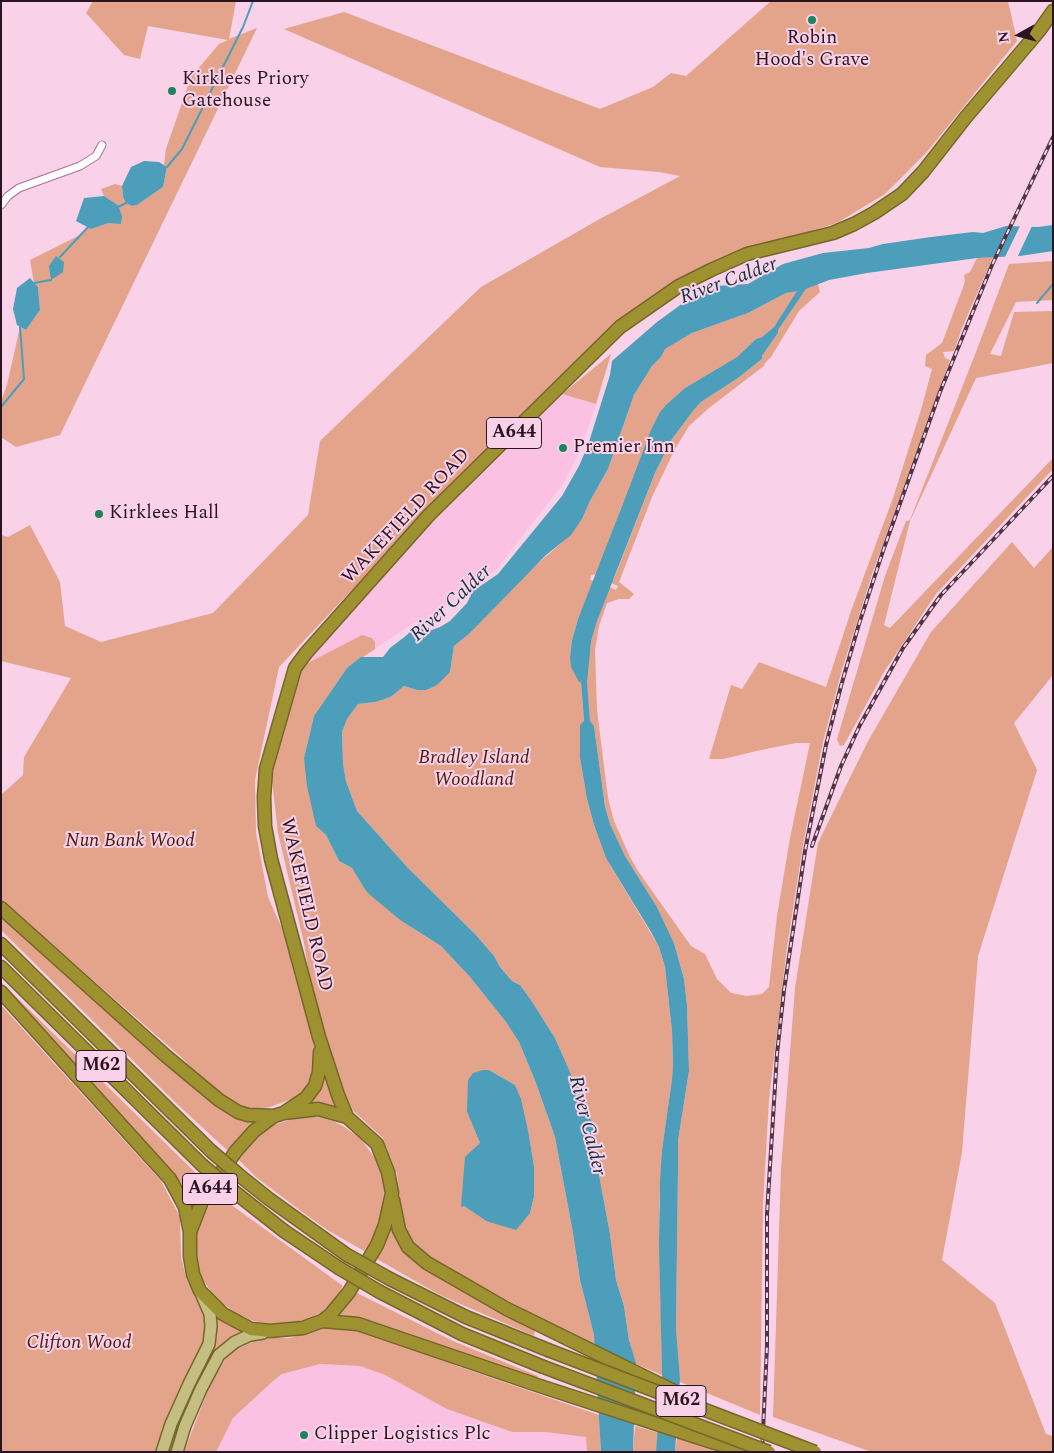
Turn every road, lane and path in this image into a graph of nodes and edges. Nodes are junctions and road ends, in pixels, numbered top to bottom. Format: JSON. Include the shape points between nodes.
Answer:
{"nodes":[{"id":1,"x":1053,"y":11,"type":"edge"},
{"id":2,"x":102,"y":144,"type":"dead end"},
{"id":3,"x":1,"y":205,"type":"edge"},
{"id":4,"x":1,"y":908,"type":"edge"},
{"id":5,"x":1,"y":944,"type":"edge"},
{"id":6,"x":1,"y":967,"type":"edge"},
{"id":7,"x":1,"y":992,"type":"edge"},
{"id":8,"x":319,"y":1037,"type":"junction"},
{"id":9,"x":279,"y":1114,"type":"junction"},
{"id":10,"x":347,"y":1117,"type":"junction"},
{"id":11,"x":392,"y":1192,"type":"junction"},
{"id":12,"x":190,"y":1232,"type":"junction"},
{"id":13,"x":200,"y":1291,"type":"junction"},
{"id":14,"x":322,"y":1321,"type":"junction"},
{"id":15,"x":270,"y":1331,"type":"junction"},
{"id":16,"x":735,"y":1422,"type":"junction"},
{"id":17,"x":162,"y":1452,"type":"edge"},
{"id":18,"x":177,"y":1452,"type":"edge"},
{"id":19,"x":751,"y":1452,"type":"edge"},
{"id":20,"x":770,"y":1452,"type":"edge"},
{"id":21,"x":815,"y":1452,"type":"edge"}],
"edges":[{"from":1,"to":8,"type":"highway","name":"WAKEFIELD ROAD","number":"A644","via":[[902,194],[874,213],[833,233],[748,254],[712,270],[679,286],[620,327],[429,515],[295,668],[266,769],[264,812],[271,859]]},
{"from":2,"to":3,"type":"street","via":[[96,156],[80,166],[19,188]]},
{"from":4,"to":9,"type":"highway","via":[[219,1100],[248,1115]]},
{"from":5,"to":16,"type":"highway","number":"M62","bridge":true,"via":[[211,1151],[269,1199],[347,1255],[466,1317]]},
{"from":6,"to":20,"type":"highway","number":"M62","bridge":true,"via":[[202,1165],[284,1230],[339,1268],[462,1334]]},
{"from":7,"to":12,"type":"highway","via":[[170,1178],[185,1208]]},
{"from":8,"to":9,"type":"highway","name":"WAKEFIELD ROAD","number":"A644","via":[[320,1072],[315,1086],[306,1098]]},
{"from":8,"to":10,"type":"highway","name":"WAKEFIELD ROAD","number":"A644"},
{"from":9,"to":10,"type":"highway","number":"A644","via":[[318,1109]]},
{"from":9,"to":12,"type":"highway","number":"A644","via":[[254,1131],[236,1151],[203,1199]]},
{"from":10,"to":11,"type":"highway","number":"A644","via":[[376,1144],[388,1172]]},
{"from":11,"to":14,"type":"highway","number":"A644","via":[[377,1245],[349,1292]]},
{"from":11,"to":16,"type":"highway","bridge":true,"via":[[399,1230],[408,1247],[427,1263],[554,1332]]},
{"from":12,"to":13,"type":"highway","number":"A644","via":[[193,1274]]},
{"from":13,"to":15,"type":"highway","number":"A644","via":[[223,1314],[251,1329]]},
{"from":13,"to":17,"type":"main road","number":"A644","via":[[210,1314],[209,1344],[188,1384]]},
{"from":14,"to":15,"type":"highway","number":"A644","via":[[303,1328]]},
{"from":14,"to":19,"type":"highway","via":[[358,1324],[715,1443]]},
{"from":15,"to":18,"type":"main road","number":"A644","via":[[242,1338],[219,1355],[201,1389]]},
{"from":16,"to":21,"type":"highway","number":"M62","bridge":true}]}
